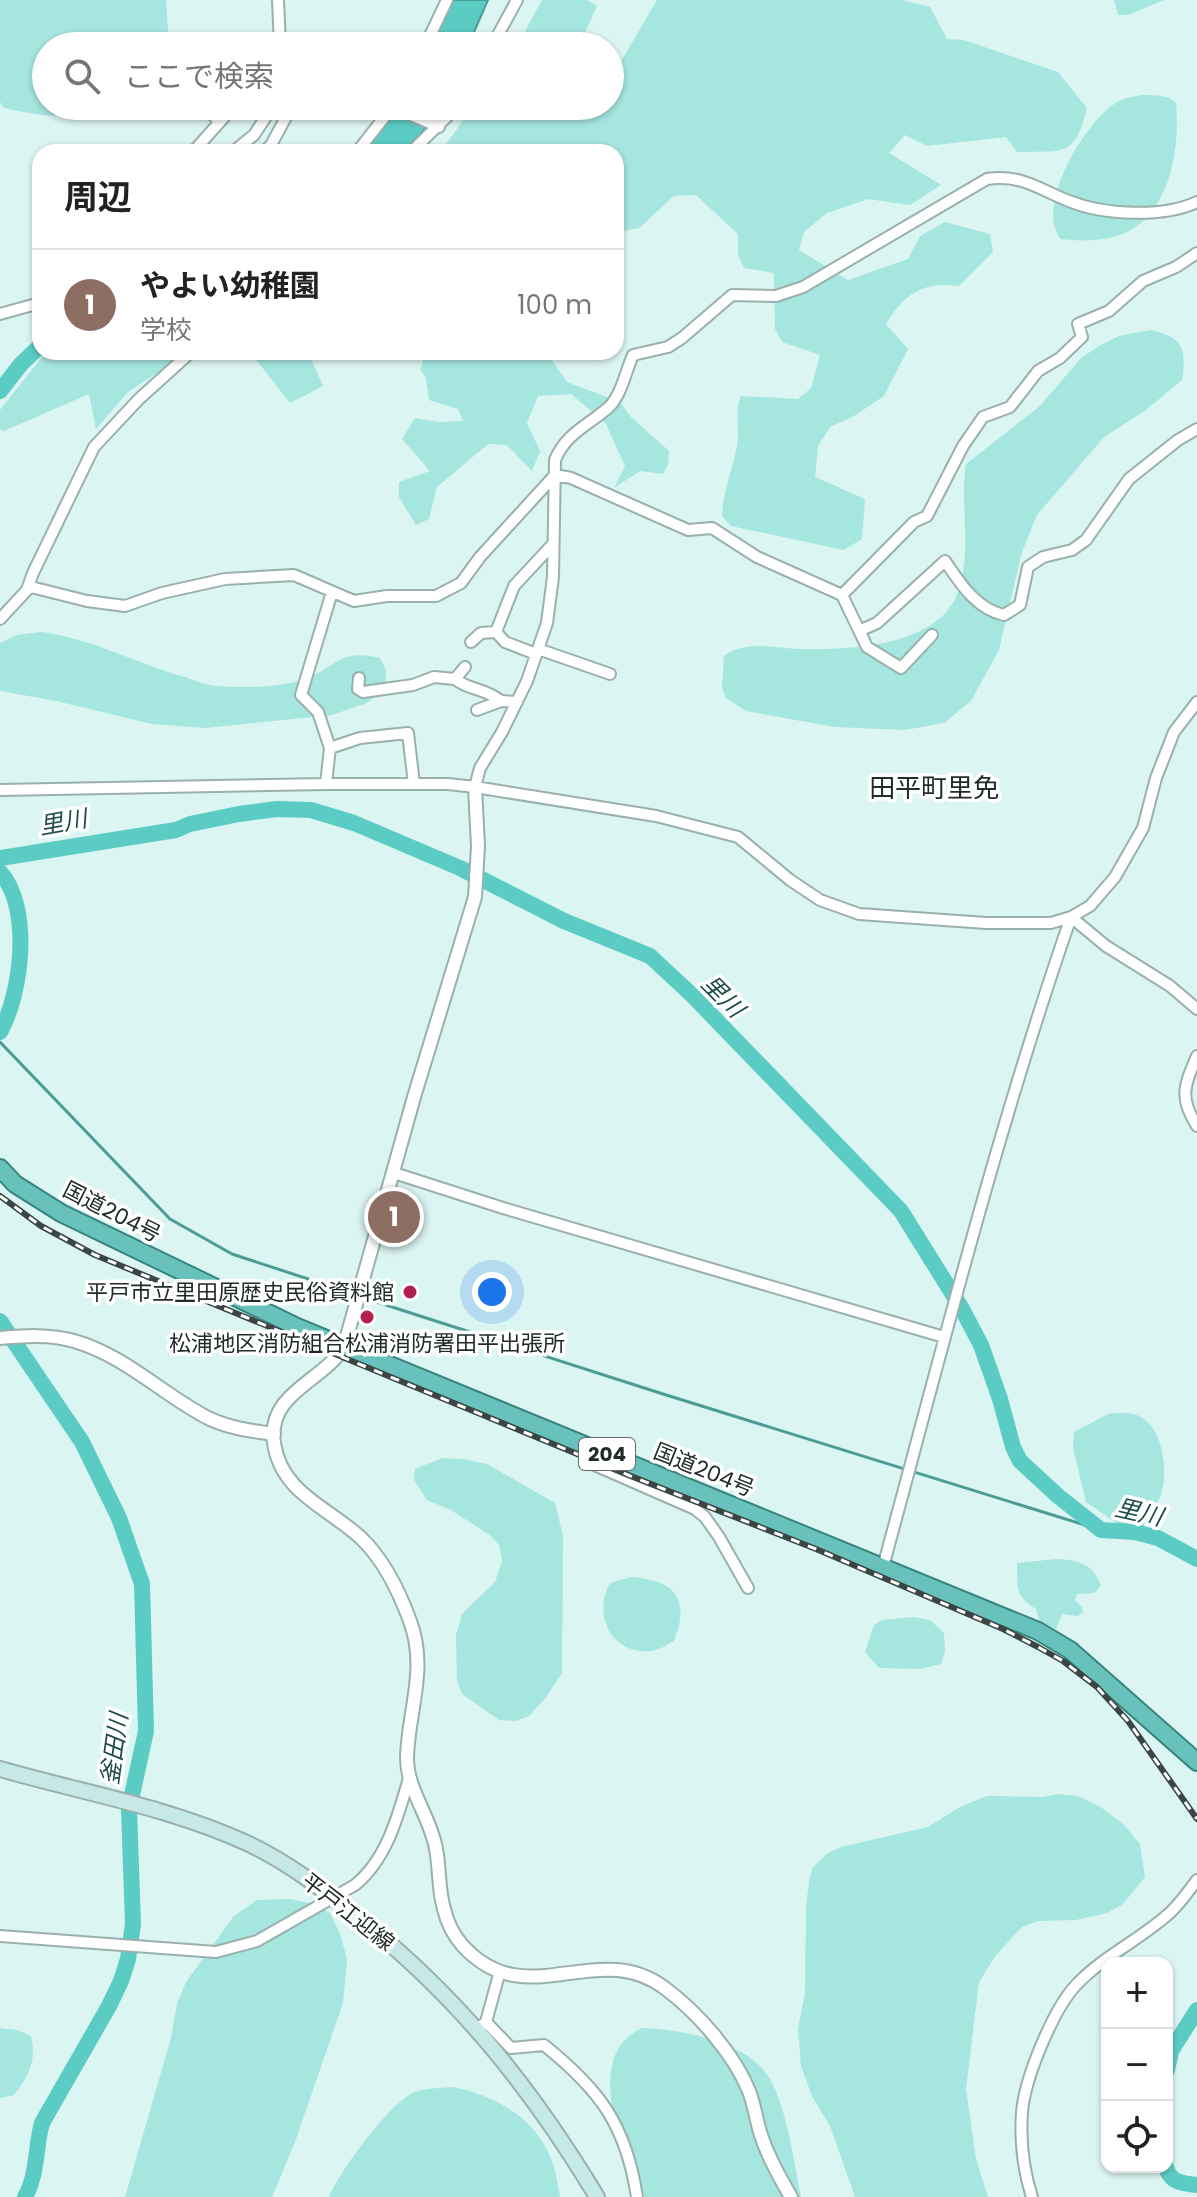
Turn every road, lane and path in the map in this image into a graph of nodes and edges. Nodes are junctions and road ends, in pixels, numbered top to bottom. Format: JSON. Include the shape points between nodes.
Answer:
{"nodes":[{"id":1,"x":278,"y":0,"type":"edge"},
{"id":2,"x":447,"y":0,"type":"edge"},
{"id":3,"x":517,"y":0,"type":"edge"},
{"id":4,"x":279,"y":32,"type":"edge"},
{"id":5,"x":432,"y":32,"type":"edge"},
{"id":6,"x":500,"y":32,"type":"edge"},
{"id":7,"x":264,"y":120,"type":"edge"},
{"id":8,"x":284,"y":120,"type":"edge"},
{"id":9,"x":383,"y":120,"type":"edge"},
{"id":10,"x":422,"y":120,"type":"edge"},
{"id":11,"x":442,"y":120,"type":"edge"},
{"id":12,"x":220,"y":122,"type":"edge"},
{"id":13,"x":435,"y":126,"type":"junction"},
{"id":14,"x":200,"y":144,"type":"edge"},
{"id":15,"x":243,"y":144,"type":"edge"},
{"id":16,"x":272,"y":144,"type":"edge"},
{"id":17,"x":363,"y":144,"type":"edge"},
{"id":18,"x":418,"y":144,"type":"edge"},
{"id":19,"x":1197,"y":202,"type":"edge"},
{"id":20,"x":1197,"y":253,"type":"edge"},
{"id":21,"x":32,"y":305,"type":"edge"},
{"id":22,"x":0,"y":314,"type":"edge"},
{"id":23,"x":182,"y":360,"type":"edge"},
{"id":24,"x":1197,"y":429,"type":"edge"},
{"id":25,"x":555,"y":475,"type":"junction"},
{"id":26,"x":553,"y":544,"type":"junction"},
{"id":27,"x":27,"y":590,"type":"junction"},
{"id":28,"x":332,"y":592,"type":"junction"},
{"id":29,"x":842,"y":595,"type":"junction"},
{"id":30,"x":0,"y":619,"type":"edge"},
{"id":31,"x":859,"y":631,"type":"junction"},
{"id":32,"x":496,"y":632,"type":"junction"},
{"id":33,"x":932,"y":635,"type":"dead end"},
{"id":34,"x":471,"y":642,"type":"dead end"},
{"id":35,"x":537,"y":651,"type":"junction"},
{"id":36,"x":465,"y":667,"type":"dead end"},
{"id":37,"x":610,"y":674,"type":"dead end"},
{"id":38,"x":359,"y":678,"type":"dead end"},
{"id":39,"x":455,"y":679,"type":"junction"},
{"id":40,"x":501,"y":701,"type":"junction"},
{"id":41,"x":517,"y":702,"type":"junction"},
{"id":42,"x":1197,"y":702,"type":"edge"},
{"id":43,"x":477,"y":710,"type":"dead end"},
{"id":44,"x":330,"y":748,"type":"junction"},
{"id":45,"x":326,"y":784,"type":"junction"},
{"id":46,"x":414,"y":784,"type":"junction"},
{"id":47,"x":475,"y":787,"type":"junction"},
{"id":48,"x":0,"y":790,"type":"edge"},
{"id":49,"x":1071,"y":917,"type":"junction"},
{"id":50,"x":1197,"y":1009,"type":"edge"},
{"id":51,"x":1197,"y":1056,"type":"edge"},
{"id":52,"x":1197,"y":1126,"type":"edge"},
{"id":53,"x":0,"y":1168,"type":"edge"},
{"id":54,"x":394,"y":1173,"type":"junction"},
{"id":55,"x":944,"y":1337,"type":"junction"},
{"id":56,"x":0,"y":1338,"type":"edge"},
{"id":57,"x":344,"y":1347,"type":"junction"},
{"id":58,"x":274,"y":1434,"type":"junction"},
{"id":59,"x":586,"y":1445,"type":"junction"},
{"id":60,"x":883,"y":1567,"type":"junction"},
{"id":61,"x":748,"y":1588,"type":"dead end"},
{"id":62,"x":1197,"y":1762,"type":"edge"},
{"id":63,"x":0,"y":1769,"type":"edge"},
{"id":64,"x":409,"y":1778,"type":"junction"},
{"id":65,"x":1197,"y":1880,"type":"edge"},
{"id":66,"x":334,"y":1898,"type":"junction"},
{"id":67,"x":0,"y":1936,"type":"edge"},
{"id":68,"x":500,"y":1971,"type":"junction"},
{"id":69,"x":482,"y":2025,"type":"junction"},
{"id":70,"x":597,"y":2197,"type":"edge"},
{"id":71,"x":637,"y":2197,"type":"edge"},
{"id":72,"x":791,"y":2197,"type":"edge"},
{"id":73,"x":1032,"y":2197,"type":"edge"}],
"edges":[{"from":1,"to":4,"type":"street"},
{"from":2,"to":5,"type":"street"},
{"from":3,"to":6,"type":"street"},
{"from":7,"to":15,"type":"street"},
{"from":8,"to":16,"type":"street"},
{"from":9,"to":17,"type":"street"},
{"from":10,"to":13,"type":"street"},
{"from":11,"to":13,"type":"street"},
{"from":12,"to":14,"type":"street"},
{"from":13,"to":18,"type":"street"},
{"from":19,"to":25,"type":"street","via":[[1164,211],[1117,212],[1092,209],[1014,178],[987,179],[803,287],[776,296],[732,295],[675,343],[633,355],[611,405],[561,446]]},
{"from":20,"to":29,"type":"street","via":[[1143,281],[1109,311],[1078,324],[1082,337],[1038,371],[1010,407],[983,417],[927,516],[914,522]]},
{"from":21,"to":22,"type":"street"},
{"from":23,"to":27,"type":"street","via":[[94,447]]},
{"from":24,"to":31,"type":"street","via":[[1129,479],[1086,540],[1028,567],[1020,605],[1004,615],[967,593],[945,561],[877,623]]},
{"from":25,"to":26,"type":"street"},
{"from":25,"to":28,"type":"street","via":[[461,583],[441,595],[354,601]]},
{"from":25,"to":29,"type":"street","via":[[688,530],[712,528],[757,557]]},
{"from":26,"to":32,"type":"street","via":[[514,586]]},
{"from":26,"to":35,"type":"street","via":[[547,623]]},
{"from":27,"to":28,"type":"street","via":[[44,588],[125,606],[225,579],[294,575]]},
{"from":27,"to":30,"type":"street"},
{"from":28,"to":44,"type":"street","via":[[301,695],[318,712]]},
{"from":29,"to":31,"type":"street"},
{"from":31,"to":33,"type":"street","via":[[867,647],[901,668]]},
{"from":32,"to":34,"type":"street","via":[[481,633]]},
{"from":32,"to":35,"type":"street","via":[[505,642]]},
{"from":35,"to":37,"type":"street"},
{"from":35,"to":41,"type":"street"},
{"from":36,"to":39,"type":"street"},
{"from":38,"to":39,"type":"street","via":[[363,692],[434,677]]},
{"from":39,"to":40,"type":"street"},
{"from":40,"to":41,"type":"street"},
{"from":40,"to":43,"type":"street"},
{"from":41,"to":47,"type":"street"},
{"from":42,"to":49,"type":"street","via":[[1163,756],[1149,812],[1133,848],[1090,906]]},
{"from":44,"to":45,"type":"street"},
{"from":44,"to":46,"type":"street","via":[[360,738],[408,733]]},
{"from":45,"to":46,"type":"street"},
{"from":45,"to":48,"type":"street"},
{"from":46,"to":47,"type":"street"},
{"from":47,"to":49,"type":"street","via":[[656,816],[738,837],[820,900],[859,914],[986,923],[1051,923]]},
{"from":47,"to":54,"type":"street","via":[[476,891]]},
{"from":49,"to":50,"type":"street"},
{"from":49,"to":55,"type":"street"},
{"from":51,"to":52,"type":"street","via":[[1184,1091]]},
{"from":53,"to":57,"type":"highway","name":"国道204号","number":"204","via":[[61,1213]]},
{"from":54,"to":55,"type":"street"},
{"from":54,"to":57,"type":"street"},
{"from":55,"to":60,"type":"street"},
{"from":56,"to":58,"type":"street","via":[[51,1336],[91,1346],[209,1418]]},
{"from":57,"to":58,"type":"street","via":[[328,1368],[287,1398],[278,1410]]},
{"from":57,"to":59,"type":"highway","name":"国道204号","number":"204"},
{"from":58,"to":64,"type":"street","via":[[287,1475],[308,1500],[363,1540],[385,1568],[411,1624],[417,1693]]},
{"from":59,"to":60,"type":"highway","name":"国道204号","number":"204"},
{"from":59,"to":61,"type":"street","via":[[590,1463],[679,1500],[705,1517]]},
{"from":60,"to":62,"type":"highway","name":"国道204号","number":"204","via":[[1050,1637]]},
{"from":63,"to":66,"type":"main road","name":"平戸江迎線","via":[[115,1797],[250,1845]]},
{"from":64,"to":66,"type":"street","via":[[385,1849],[367,1876]]},
{"from":64,"to":68,"type":"street","via":[[428,1819],[451,1927],[476,1958]]},
{"from":65,"to":73,"type":"street","via":[[1166,1917],[1076,1985],[1053,2018],[1022,2109],[1021,2150]]},
{"from":66,"to":67,"type":"street","via":[[257,1941],[216,1952]]},
{"from":66,"to":69,"type":"main road","name":"平戸江迎線"},
{"from":68,"to":69,"type":"street"},
{"from":68,"to":72,"type":"street","via":[[533,1978],[623,1969],[668,1990],[738,2070],[770,2158]]},
{"from":69,"to":70,"type":"main road","name":"平戸江迎線"},
{"from":69,"to":71,"type":"street","via":[[511,2048],[544,2045],[575,2070],[607,2108],[625,2141]]}]}
